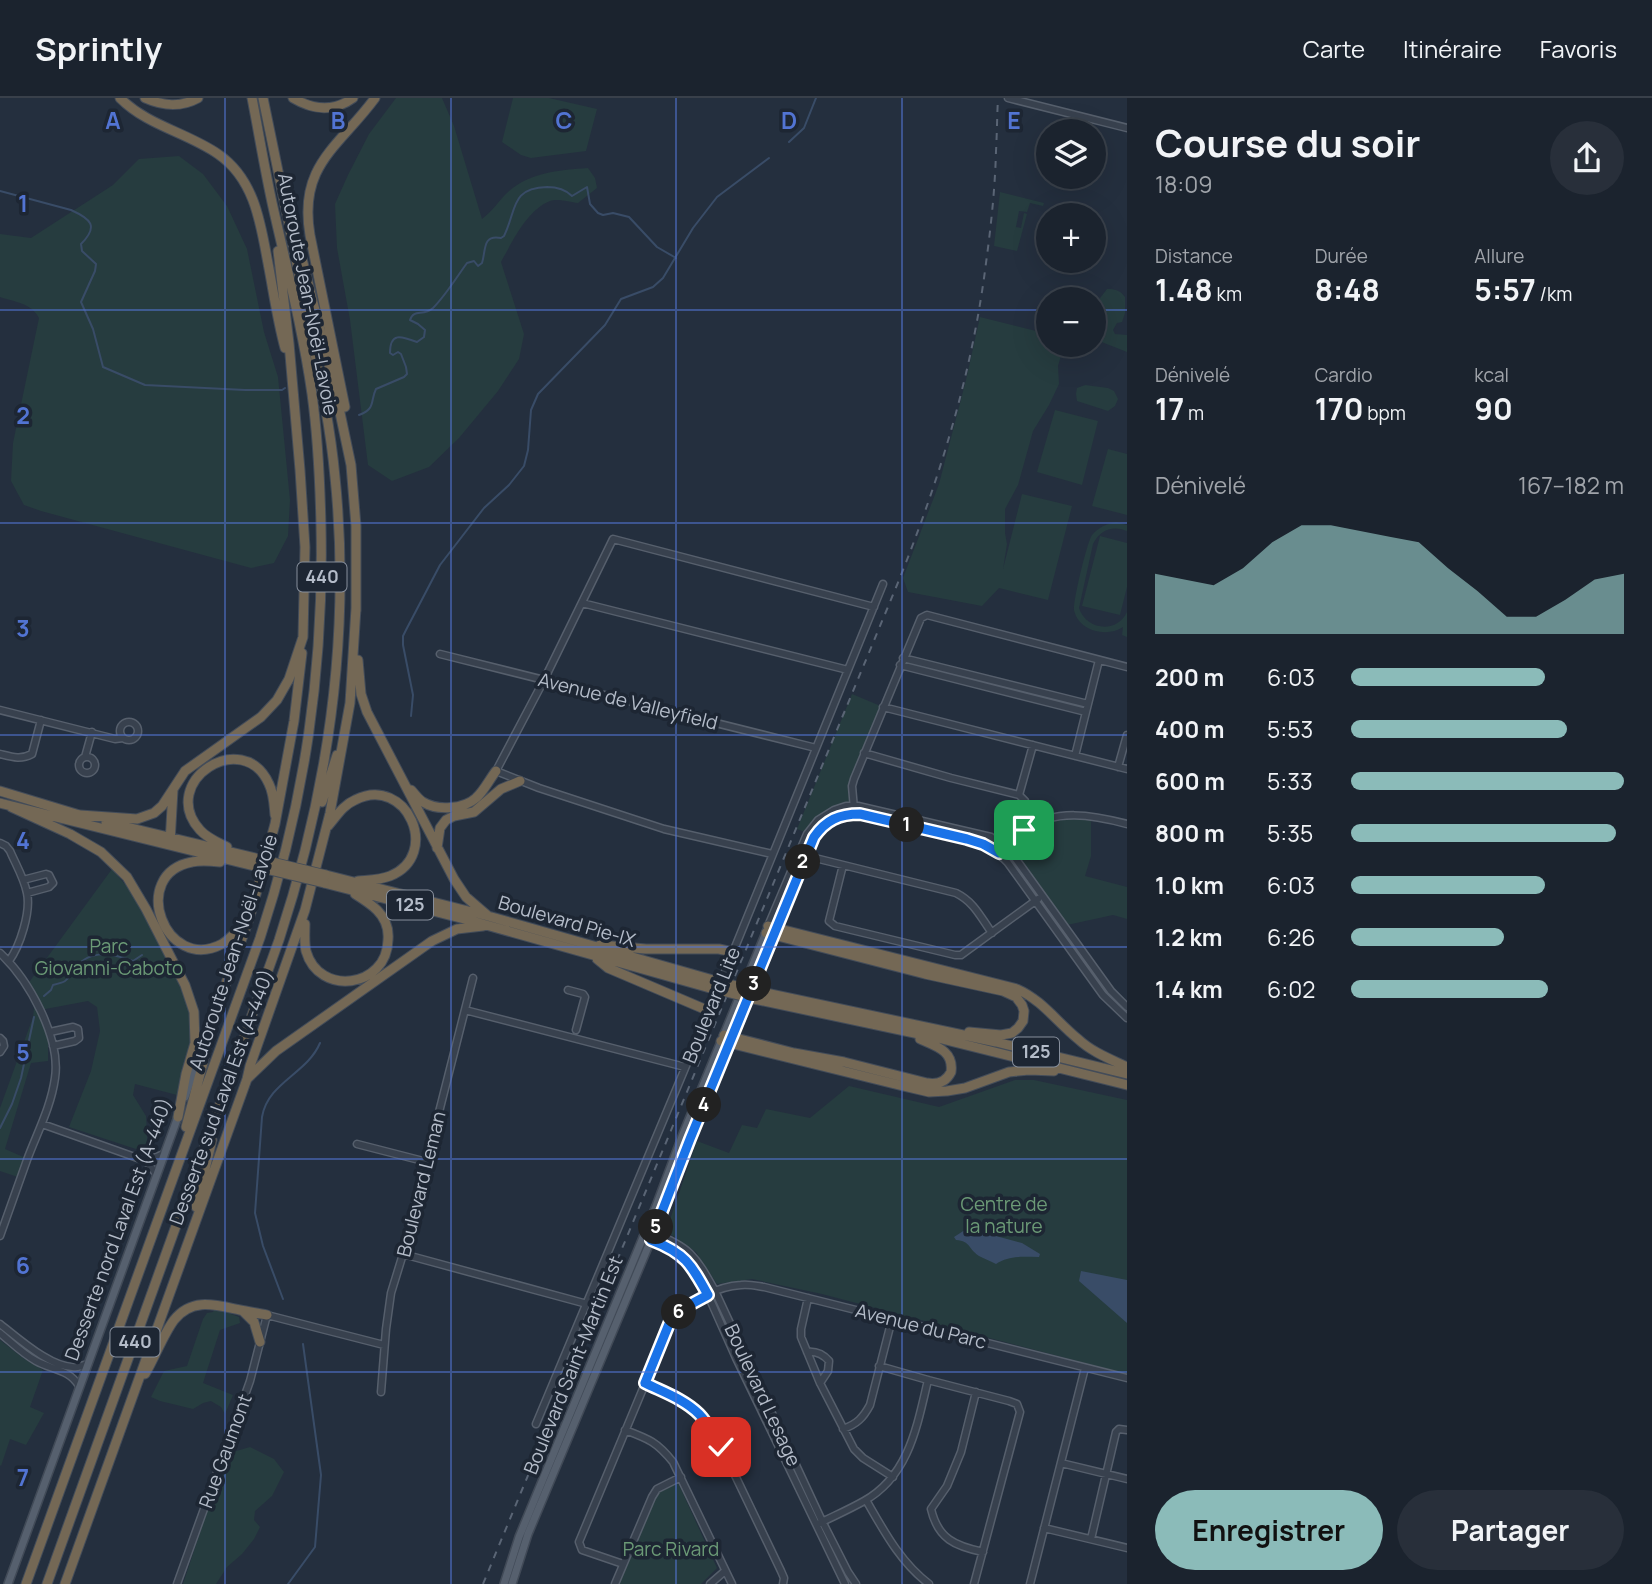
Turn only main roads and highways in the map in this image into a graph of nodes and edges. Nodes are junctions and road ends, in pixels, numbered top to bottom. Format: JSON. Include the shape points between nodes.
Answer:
{"nodes":[{"id":1,"x":120,"y":98,"type":"edge"},
{"id":2,"x":145,"y":98,"type":"edge"},
{"id":3,"x":198,"y":98,"type":"edge"},
{"id":4,"x":252,"y":98,"type":"edge"},
{"id":5,"x":263,"y":98,"type":"edge"},
{"id":6,"x":293,"y":98,"type":"edge"},
{"id":7,"x":353,"y":98,"type":"edge"},
{"id":8,"x":375,"y":98,"type":"edge"},
{"id":9,"x":272,"y":142,"type":"junction"},
{"id":10,"x":272,"y":204,"type":"junction"},
{"id":11,"x":292,"y":376,"type":"junction"},
{"id":12,"x":351,"y":464,"type":"junction"},
{"id":13,"x":356,"y":608,"type":"junction"},
{"id":14,"x":303,"y":637,"type":"junction"},
{"id":15,"x":345,"y":730,"type":"junction"},
{"id":16,"x":520,"y":781,"type":"road end"},
{"id":17,"x":403,"y":783,"type":"junction"},
{"id":18,"x":173,"y":789,"type":"junction"},
{"id":19,"x":0,"y":791,"type":"edge"},
{"id":20,"x":488,"y":799,"type":"junction"},
{"id":21,"x":0,"y":803,"type":"edge"},
{"id":22,"x":11,"y":807,"type":"junction"},
{"id":23,"x":80,"y":815,"type":"junction"},
{"id":24,"x":275,"y":824,"type":"junction"},
{"id":25,"x":327,"y":828,"type":"junction"},
{"id":26,"x":308,"y":840,"type":"junction"},
{"id":27,"x":170,"y":841,"type":"junction"},
{"id":28,"x":437,"y":848,"type":"junction"},
{"id":29,"x":237,"y":854,"type":"junction"},
{"id":30,"x":253,"y":863,"type":"junction"},
{"id":31,"x":350,"y":886,"type":"junction"},
{"id":32,"x":305,"y":910,"type":"junction"},
{"id":33,"x":250,"y":916,"type":"junction"},
{"id":34,"x":488,"y":921,"type":"junction"},
{"id":35,"x":771,"y":931,"type":"junction"},
{"id":36,"x":584,"y":944,"type":"junction"},
{"id":37,"x":733,"y":952,"type":"road end"},
{"id":38,"x":593,"y":955,"type":"junction"},
{"id":39,"x":712,"y":984,"type":"junction"},
{"id":40,"x":756,"y":995,"type":"junction"},
{"id":41,"x":709,"y":1012,"type":"road end"},
{"id":42,"x":209,"y":1028,"type":"junction"},
{"id":43,"x":944,"y":1031,"type":"junction"},
{"id":44,"x":906,"y":1032,"type":"junction"},
{"id":45,"x":726,"y":1039,"type":"junction"},
{"id":46,"x":1127,"y":1067,"type":"edge"},
{"id":47,"x":1073,"y":1072,"type":"junction"},
{"id":48,"x":1127,"y":1074,"type":"edge"},
{"id":49,"x":247,"y":1079,"type":"junction"},
{"id":50,"x":1127,"y":1085,"type":"edge"},
{"id":51,"x":222,"y":1100,"type":"junction"},
{"id":52,"x":178,"y":1117,"type":"junction"},
{"id":53,"x":172,"y":1180,"type":"junction"},
{"id":54,"x":648,"y":1235,"type":"junction"},
{"id":55,"x":188,"y":1243,"type":"junction"},
{"id":56,"x":242,"y":1310,"type":"junction"},
{"id":57,"x":267,"y":1315,"type":"road end"},
{"id":58,"x":260,"y":1342,"type":"road end"},
{"id":59,"x":132,"y":1397,"type":"junction"},
{"id":60,"x":8,"y":1584,"type":"edge"},
{"id":61,"x":26,"y":1584,"type":"edge"},
{"id":62,"x":47,"y":1584,"type":"edge"},
{"id":63,"x":65,"y":1584,"type":"edge"},
{"id":64,"x":504,"y":1584,"type":"edge"},
{"id":65,"x":512,"y":1584,"type":"edge"}],
"edges":[{"from":1,"to":11,"type":"highway","via":[[149,120],[212,150],[245,182],[261,225]]},
{"from":2,"to":3,"type":"highway","via":[[177,105]]},
{"from":4,"to":10,"type":"highway","name":"Autoroute Jean-Noël-Lavoie","number":"440"},
{"from":5,"to":9,"type":"highway","name":"Autoroute Jean-Noël-Lavoie","number":"440"},
{"from":6,"to":7,"type":"highway","via":[[328,108]]},
{"from":8,"to":12,"type":"highway","via":[[320,164],[308,211],[342,390]]},
{"from":9,"to":12,"type":"highway"},
{"from":9,"to":26,"type":"highway","name":"Autoroute Jean-Noël-Lavoie","number":"440","via":[[328,418],[338,510],[338,655],[328,740]]},
{"from":10,"to":11,"type":"highway"},
{"from":10,"to":53,"type":"highway","name":"Autoroute Jean-Noël-Lavoie","number":"440","via":[[305,350],[317,440],[322,572],[316,678],[301,786],[278,881]]},
{"from":11,"to":14,"type":"highway","via":[[304,526]]},
{"from":12,"to":13,"type":"highway"},
{"from":13,"to":15,"type":"highway","name":"Desserte sud Laval Est (A-440)"},
{"from":13,"to":17,"type":"highway","via":[[361,694]]},
{"from":14,"to":18,"type":"highway","via":[[287,684],[273,705],[190,767]]},
{"from":14,"to":24,"type":"highway","name":"Desserte nord Laval Est (A-440)"},
{"from":15,"to":25,"type":"highway","name":"Desserte sud Laval Est (A-440)"},
{"from":15,"to":26,"type":"highway"},
{"from":16,"to":20,"type":"highway"},
{"from":17,"to":20,"type":"highway","via":[[429,805],[460,806],[477,798],[496,771]]},
{"from":17,"to":28,"type":"highway"},
{"from":18,"to":23,"type":"highway","via":[[147,817]]},
{"from":18,"to":27,"type":"highway"},
{"from":19,"to":23,"type":"highway","name":"Boulevard Pie-IX"},
{"from":20,"to":28,"type":"highway","via":[[474,811],[446,820]]},
{"from":21,"to":22,"type":"highway","name":"Boulevard Pie-IX"},
{"from":22,"to":27,"type":"highway","name":"Boulevard Pie-IX"},
{"from":22,"to":52,"type":"highway","via":[[101,852],[127,877],[146,909],[188,990],[194,1012],[195,1043]]},
{"from":23,"to":27,"type":"highway","name":"Boulevard Pie-IX"},
{"from":24,"to":29,"type":"highway","via":[[272,790],[258,769],[232,759],[206,768],[191,789],[191,816],[206,836]]},
{"from":24,"to":33,"type":"highway","name":"Desserte nord Laval Est (A-440)"},
{"from":25,"to":31,"type":"highway","via":[[350,803],[371,795],[395,801],[412,818],[416,843],[404,867],[386,878]]},
{"from":25,"to":32,"type":"highway","name":"Desserte sud Laval Est (A-440)"},
{"from":26,"to":51,"type":"highway","name":"Autoroute Jean-Noël-Lavoie","number":"440","via":[[282,932]]},
{"from":27,"to":29,"type":"highway","name":"Boulevard Pie-IX"},
{"from":27,"to":30,"type":"highway","name":"Boulevard Pie-IX","number":"125"},
{"from":28,"to":34,"type":"highway","via":[[461,890]]},
{"from":29,"to":30,"type":"highway","name":"Boulevard Pie-IX"},
{"from":30,"to":31,"type":"highway","name":"Boulevard Pie-IX","number":"125","bridge":true},
{"from":30,"to":33,"type":"highway","via":[[183,864],[165,880],[158,904],[162,922],[172,936],[199,948],[226,942]]},
{"from":31,"to":32,"type":"highway","via":[[377,911],[388,932],[384,958],[366,976],[341,981],[315,967],[305,948]]},
{"from":31,"to":34,"type":"highway","name":"Boulevard Pie-IX","number":"125"},
{"from":32,"to":49,"type":"highway","name":"Desserte sud Laval Est (A-440)"},
{"from":33,"to":42,"type":"highway","name":"Desserte nord Laval Est (A-440)"},
{"from":34,"to":36,"type":"highway","name":"Boulevard Pie-IX","number":"125"},
{"from":34,"to":38,"type":"highway","name":"Boulevard Pie-IX","number":"125"},
{"from":34,"to":49,"type":"highway","via":[[432,941],[284,1045]]},
{"from":35,"to":43,"type":"highway","via":[[1006,992],[1024,1008],[1022,1022],[1009,1034]]},
{"from":35,"to":45,"type":"main road","name":"Boulevard Saint-Martin Est"},
{"from":35,"to":46,"type":"highway","via":[[1017,989],[1042,1004],[1087,1046]]},
{"from":36,"to":37,"type":"highway"},
{"from":36,"to":39,"type":"highway","name":"Boulevard Pie-IX","number":"125"},
{"from":38,"to":39,"type":"highway","name":"Boulevard Pie-IX","number":"125"},
{"from":38,"to":41,"type":"highway","via":[[608,968]]},
{"from":39,"to":40,"type":"highway","name":"Boulevard Pie-IX","number":"125","bridge":true},
{"from":40,"to":43,"type":"highway","name":"Boulevard Pie-IX","number":"125"},
{"from":40,"to":44,"type":"highway","name":"Boulevard Pie-IX","number":"125"},
{"from":42,"to":52,"type":"main road","name":"Desserte nord Laval Est (A-440)"},
{"from":42,"to":53,"type":"highway"},
{"from":43,"to":48,"type":"highway","name":"Boulevard Pie-IX","number":"125"},
{"from":44,"to":45,"type":"highway","via":[[947,1054],[952,1068],[945,1080],[926,1083]]},
{"from":44,"to":47,"type":"highway","name":"Boulevard Pie-IX","number":"125"},
{"from":45,"to":47,"type":"highway","via":[[929,1092],[960,1089],[1018,1071]]},
{"from":45,"to":54,"type":"main road","name":"Boulevard Saint-Martin Est"},
{"from":47,"to":50,"type":"highway","name":"Boulevard Pie-IX","number":"125"},
{"from":49,"to":55,"type":"highway","name":"Desserte sud Laval Est (A-440)"},
{"from":51,"to":55,"type":"highway"},
{"from":51,"to":62,"type":"highway","name":"Autoroute Jean-Noël-Lavoie","number":"440"},
{"from":52,"to":60,"type":"main road","name":"Desserte nord Laval Est (A-440)"},
{"from":53,"to":61,"type":"highway","name":"Autoroute Jean-Noël-Lavoie","number":"440"},
{"from":54,"to":64,"type":"main road","name":"Boulevard Saint-Martin Est","via":[[519,1537]]},
{"from":54,"to":65,"type":"main road","name":"Boulevard Saint-Martin Est"},
{"from":55,"to":59,"type":"highway","name":"Desserte sud Laval Est (A-440)"},
{"from":56,"to":57,"type":"highway"},
{"from":56,"to":58,"type":"highway","via":[[254,1322]]},
{"from":56,"to":59,"type":"highway","via":[[206,1304],[182,1313]]},
{"from":59,"to":63,"type":"highway","name":"Desserte sud Laval Est (A-440)"}]}
